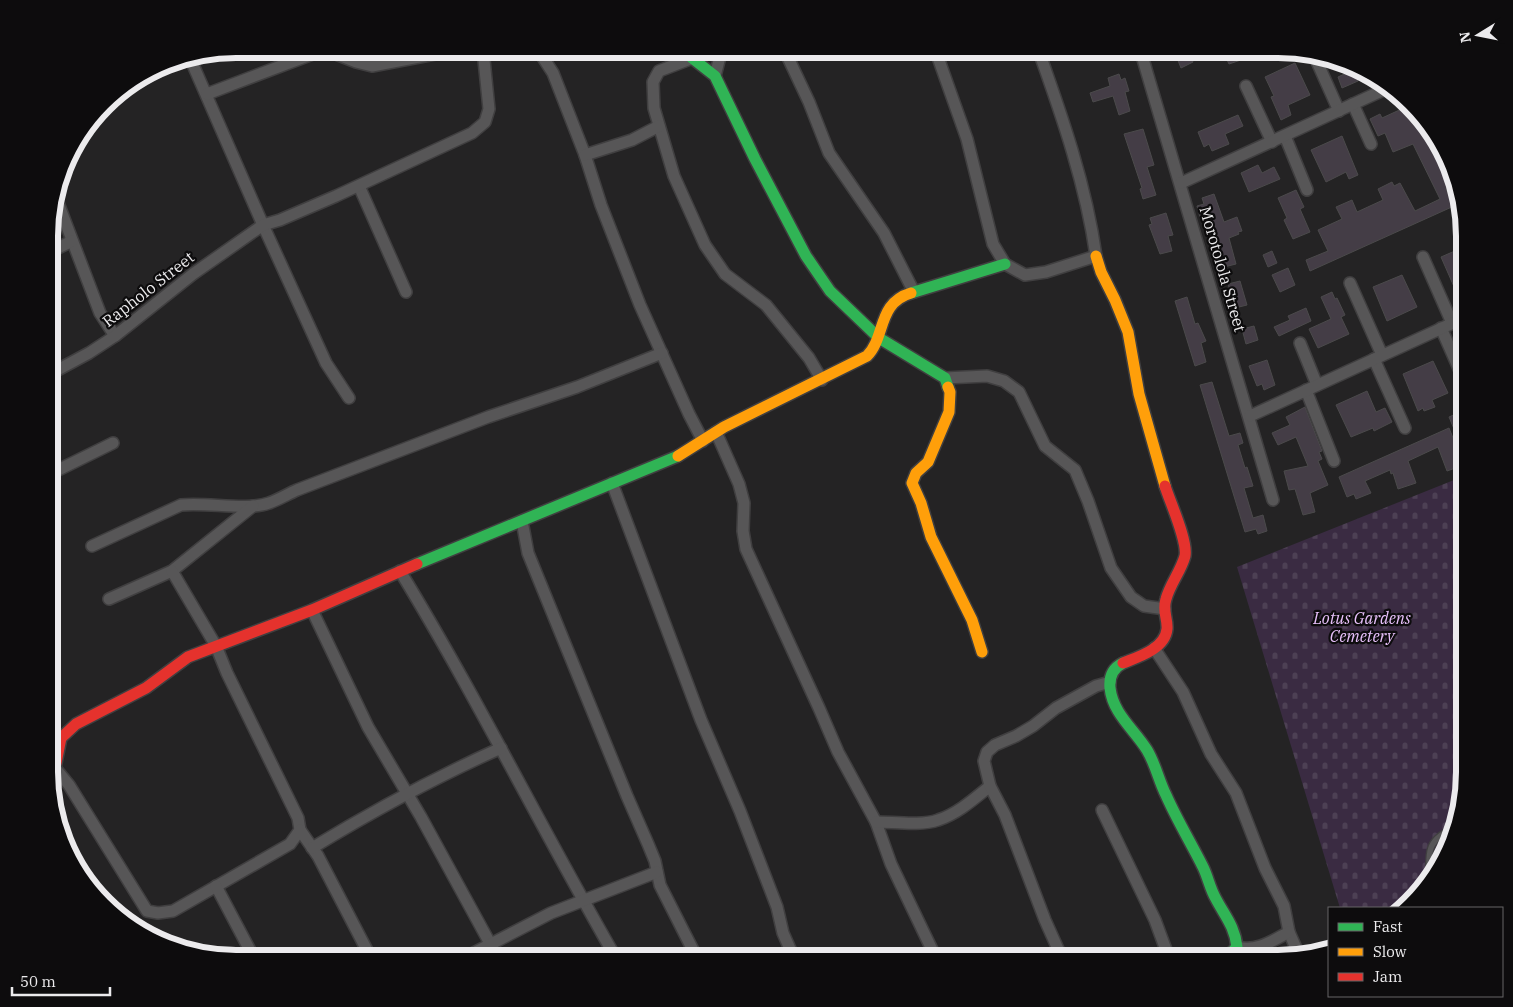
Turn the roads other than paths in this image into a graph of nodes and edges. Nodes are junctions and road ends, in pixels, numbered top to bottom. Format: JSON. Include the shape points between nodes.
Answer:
{"nodes":[{"id":1,"x":302,"y":58,"type":"edge"},
{"id":2,"x":356,"y":58,"type":"edge"},
{"id":3,"x":414,"y":58,"type":"edge"},
{"id":4,"x":487,"y":58,"type":"edge"},
{"id":5,"x":542,"y":58,"type":"edge"},
{"id":6,"x":692,"y":58,"type":"joint"},
{"id":7,"x":719,"y":58,"type":"edge"},
{"id":8,"x":788,"y":58,"type":"edge"},
{"id":9,"x":938,"y":58,"type":"edge"},
{"id":10,"x":1041,"y":58,"type":"edge"},
{"id":11,"x":1143,"y":58,"type":"edge"},
{"id":12,"x":1317,"y":62,"type":"edge"},
{"id":13,"x":193,"y":63,"type":"edge"},
{"id":14,"x":714,"y":76,"type":"junction"},
{"id":15,"x":1246,"y":86,"type":"dead end"},
{"id":16,"x":1381,"y":91,"type":"edge"},
{"id":17,"x":207,"y":94,"type":"junction"},
{"id":18,"x":1353,"y":104,"type":"junction"},
{"id":19,"x":1339,"y":111,"type":"junction"},
{"id":20,"x":660,"y":126,"type":"junction"},
{"id":21,"x":1285,"y":136,"type":"junction"},
{"id":22,"x":1272,"y":142,"type":"junction"},
{"id":23,"x":1371,"y":144,"type":"dead end"},
{"id":24,"x":585,"y":155,"type":"junction"},
{"id":25,"x":1181,"y":183,"type":"junction"},
{"id":26,"x":359,"y":186,"type":"junction"},
{"id":27,"x":1307,"y":190,"type":"dead end"},
{"id":28,"x":60,"y":206,"type":"edge"},
{"id":29,"x":263,"y":224,"type":"junction"},
{"id":30,"x":72,"y":240,"type":"junction"},
{"id":31,"x":58,"y":248,"type":"edge"},
{"id":32,"x":1096,"y":256,"type":"junction"},
{"id":33,"x":1423,"y":256,"type":"dead end"},
{"id":34,"x":1005,"y":264,"type":"junction"},
{"id":35,"x":1350,"y":283,"type":"dead end"},
{"id":36,"x":406,"y":292,"type":"dead end"},
{"id":37,"x":914,"y":292,"type":"junction"},
{"id":38,"x":1455,"y":322,"type":"edge"},
{"id":39,"x":1452,"y":323,"type":"junction"},
{"id":40,"x":1441,"y":328,"type":"junction"},
{"id":41,"x":115,"y":336,"type":"junction"},
{"id":42,"x":879,"y":338,"type":"junction"},
{"id":43,"x":1300,"y":343,"type":"dead end"},
{"id":44,"x":662,"y":353,"type":"junction"},
{"id":45,"x":1378,"y":357,"type":"junction"},
{"id":46,"x":1455,"y":360,"type":"edge"},
{"id":47,"x":58,"y":370,"type":"edge"},
{"id":48,"x":945,"y":378,"type":"junction"},
{"id":49,"x":822,"y":380,"type":"junction"},
{"id":50,"x":1317,"y":385,"type":"junction"},
{"id":51,"x":1306,"y":390,"type":"junction"},
{"id":52,"x":349,"y":398,"type":"dead end"},
{"id":53,"x":1250,"y":416,"type":"junction"},
{"id":54,"x":1405,"y":428,"type":"dead end"},
{"id":55,"x":716,"y":432,"type":"junction"},
{"id":56,"x":702,"y":441,"type":"junction"},
{"id":57,"x":114,"y":443,"type":"dead end"},
{"id":58,"x":1334,"y":461,"type":"dead end"},
{"id":59,"x":58,"y":470,"type":"edge"},
{"id":60,"x":612,"y":484,"type":"junction"},
{"id":61,"x":1273,"y":500,"type":"dead end"},
{"id":62,"x":253,"y":506,"type":"junction"},
{"id":63,"x":522,"y":521,"type":"junction"},
{"id":64,"x":92,"y":546,"type":"dead end"},
{"id":65,"x":172,"y":571,"type":"junction"},
{"id":66,"x":400,"y":571,"type":"junction"},
{"id":67,"x":109,"y":599,"type":"dead end"},
{"id":68,"x":1165,"y":609,"type":"junction"},
{"id":69,"x":312,"y":610,"type":"junction"},
{"id":70,"x":216,"y":646,"type":"junction"},
{"id":71,"x":1154,"y":648,"type":"junction"},
{"id":72,"x":982,"y":652,"type":"dead end"},
{"id":73,"x":1110,"y":682,"type":"junction"},
{"id":74,"x":58,"y":748,"type":"edge"},
{"id":75,"x":501,"y":748,"type":"junction"},
{"id":76,"x":58,"y":775,"type":"edge"},
{"id":77,"x":990,"y":786,"type":"junction"},
{"id":78,"x":408,"y":794,"type":"junction"},
{"id":79,"x":1102,"y":810,"type":"dead end"},
{"id":80,"x":876,"y":822,"type":"junction"},
{"id":81,"x":300,"y":830,"type":"junction"},
{"id":82,"x":1445,"y":832,"type":"edge"},
{"id":83,"x":312,"y":848,"type":"junction"},
{"id":84,"x":1431,"y":862,"type":"edge"},
{"id":85,"x":657,"y":872,"type":"junction"},
{"id":86,"x":216,"y":886,"type":"junction"},
{"id":87,"x":583,"y":901,"type":"junction"},
{"id":88,"x":1289,"y":932,"type":"junction"},
{"id":89,"x":491,"y":945,"type":"junction"},
{"id":90,"x":1237,"y":947,"type":"junction"},
{"id":91,"x":1296,"y":948,"type":"edge"},
{"id":92,"x":250,"y":950,"type":"edge"},
{"id":93,"x":367,"y":950,"type":"edge"},
{"id":94,"x":481,"y":950,"type":"edge"},
{"id":95,"x":494,"y":950,"type":"edge"},
{"id":96,"x":611,"y":950,"type":"edge"},
{"id":97,"x":693,"y":950,"type":"edge"},
{"id":98,"x":790,"y":950,"type":"edge"},
{"id":99,"x":932,"y":950,"type":"edge"},
{"id":100,"x":1058,"y":950,"type":"edge"},
{"id":101,"x":1166,"y":950,"type":"edge"},
{"id":102,"x":1234,"y":950,"type":"edge"}],
"edges":[{"from":1,"to":17,"type":"street"},
{"from":2,"to":3,"type":"street","via":[[372,66]]},
{"from":4,"to":26,"type":"street","name":"Rapholo Street","via":[[488,109],[485,122],[472,133]]},
{"from":5,"to":24,"type":"street","via":[[553,73]]},
{"from":6,"to":14,"type":"street"},
{"from":6,"to":20,"type":"street","via":[[659,71],[654,82],[654,108]]},
{"from":7,"to":14,"type":"street"},
{"from":8,"to":37,"type":"street","via":[[829,153],[884,233]]},
{"from":9,"to":34,"type":"street","via":[[967,139],[993,244]]},
{"from":10,"to":32,"type":"street","via":[[1057,100],[1090,218]]},
{"from":11,"to":25,"type":"street","name":"Morotolola Street"},
{"from":12,"to":19,"type":"street"},
{"from":13,"to":17,"type":"street"},
{"from":14,"to":42,"type":"street","via":[[806,256],[830,291]]},
{"from":15,"to":22,"type":"street"},
{"from":16,"to":18,"type":"street"},
{"from":17,"to":29,"type":"street"},
{"from":18,"to":19,"type":"street"},
{"from":18,"to":23,"type":"street"},
{"from":19,"to":21,"type":"street"},
{"from":20,"to":24,"type":"street","via":[[632,140]]},
{"from":20,"to":49,"type":"street","via":[[674,176],[705,245],[724,274],[766,305]]},
{"from":21,"to":22,"type":"street"},
{"from":21,"to":27,"type":"street"},
{"from":22,"to":25,"type":"street"},
{"from":24,"to":44,"type":"street","via":[[601,206]]},
{"from":25,"to":53,"type":"street","name":"Morotolola Street"},
{"from":26,"to":29,"type":"street","name":"Rapholo Street","via":[[280,220]]},
{"from":26,"to":36,"type":"street"},
{"from":28,"to":30,"type":"street"},
{"from":29,"to":41,"type":"street","name":"Rapholo Street"},
{"from":29,"to":52,"type":"street","via":[[326,363]]},
{"from":30,"to":31,"type":"street"},
{"from":30,"to":41,"type":"street","via":[[100,313]]},
{"from":32,"to":34,"type":"street","via":[[1046,272],[1025,275]]},
{"from":32,"to":68,"type":"street","via":[[1128,332],[1139,394],[1184,541],[1184,555],[1172,581]]},
{"from":33,"to":39,"type":"street"},
{"from":34,"to":37,"type":"street"},
{"from":35,"to":45,"type":"street"},
{"from":37,"to":42,"type":"street","via":[[892,305],[880,325]]},
{"from":38,"to":39,"type":"street"},
{"from":39,"to":40,"type":"street"},
{"from":40,"to":45,"type":"street"},
{"from":40,"to":46,"type":"street"},
{"from":41,"to":47,"type":"street","name":"Rapholo Street"},
{"from":42,"to":48,"type":"street"},
{"from":42,"to":49,"type":"street","via":[[868,356]]},
{"from":43,"to":50,"type":"street"},
{"from":44,"to":56,"type":"street"},
{"from":44,"to":62,"type":"street","via":[[297,490],[268,504]]},
{"from":45,"to":50,"type":"street"},
{"from":45,"to":54,"type":"street"},
{"from":48,"to":68,"type":"street","via":[[987,376],[1004,381],[1019,392],[1045,446],[1075,470],[1111,568],[1131,597],[1144,606]]},
{"from":48,"to":72,"type":"street","via":[[950,392],[949,412],[928,462],[916,473],[912,483],[931,537],[972,620]]},
{"from":49,"to":55,"type":"street"},
{"from":50,"to":51,"type":"street"},
{"from":51,"to":53,"type":"street"},
{"from":51,"to":58,"type":"street"},
{"from":53,"to":61,"type":"street","name":"Morotolola Street"},
{"from":55,"to":56,"type":"street"},
{"from":55,"to":80,"type":"street","via":[[744,503],[746,549],[838,752]]},
{"from":56,"to":60,"type":"street","via":[[673,459]]},
{"from":57,"to":59,"type":"street"},
{"from":60,"to":63,"type":"street"},
{"from":60,"to":98,"type":"street","via":[[701,720],[777,907]]},
{"from":62,"to":64,"type":"street","via":[[181,504]]},
{"from":62,"to":65,"type":"street"},
{"from":63,"to":66,"type":"street"},
{"from":63,"to":85,"type":"street","via":[[528,553]]},
{"from":65,"to":67,"type":"street"},
{"from":65,"to":70,"type":"street"},
{"from":66,"to":69,"type":"street"},
{"from":66,"to":75,"type":"street"},
{"from":68,"to":71,"type":"street","via":[[1167,629],[1163,640]]},
{"from":69,"to":70,"type":"street"},
{"from":69,"to":78,"type":"street","via":[[368,727]]},
{"from":70,"to":74,"type":"street","via":[[188,657],[146,688],[76,724],[61,738]]},
{"from":70,"to":81,"type":"street","via":[[298,818]]},
{"from":71,"to":73,"type":"street","via":[[1117,666]]},
{"from":71,"to":88,"type":"street","via":[[1184,692],[1211,754],[1236,792],[1284,906]]},
{"from":73,"to":77,"type":"street","via":[[1096,686],[1056,708],[1016,736],[995,745],[987,752],[984,761]]},
{"from":73,"to":90,"type":"street","via":[[1117,710],[1147,750],[1215,898],[1231,923]]},
{"from":75,"to":78,"type":"street"},
{"from":75,"to":87,"type":"street"},
{"from":76,"to":86,"type":"street","via":[[69,785],[147,911],[172,911]]},
{"from":77,"to":80,"type":"street","via":[[966,805],[938,820]]},
{"from":77,"to":100,"type":"street","via":[[1005,815]]},
{"from":78,"to":83,"type":"street"},
{"from":78,"to":89,"type":"street"},
{"from":79,"to":101,"type":"street"},
{"from":80,"to":99,"type":"street","via":[[891,864]]},
{"from":81,"to":83,"type":"street"},
{"from":81,"to":86,"type":"street","via":[[290,844]]},
{"from":82,"to":84,"type":"lane","via":[[1434,839]]},
{"from":83,"to":93,"type":"street"},
{"from":85,"to":87,"type":"street"},
{"from":85,"to":97,"type":"street","via":[[660,885]]},
{"from":86,"to":92,"type":"street"},
{"from":87,"to":89,"type":"street","via":[[551,913]]},
{"from":87,"to":96,"type":"street"},
{"from":88,"to":90,"type":"street","via":[[1248,950]]},
{"from":88,"to":91,"type":"street"},
{"from":89,"to":94,"type":"street"},
{"from":89,"to":95,"type":"street"},
{"from":90,"to":102,"type":"street"}]}
